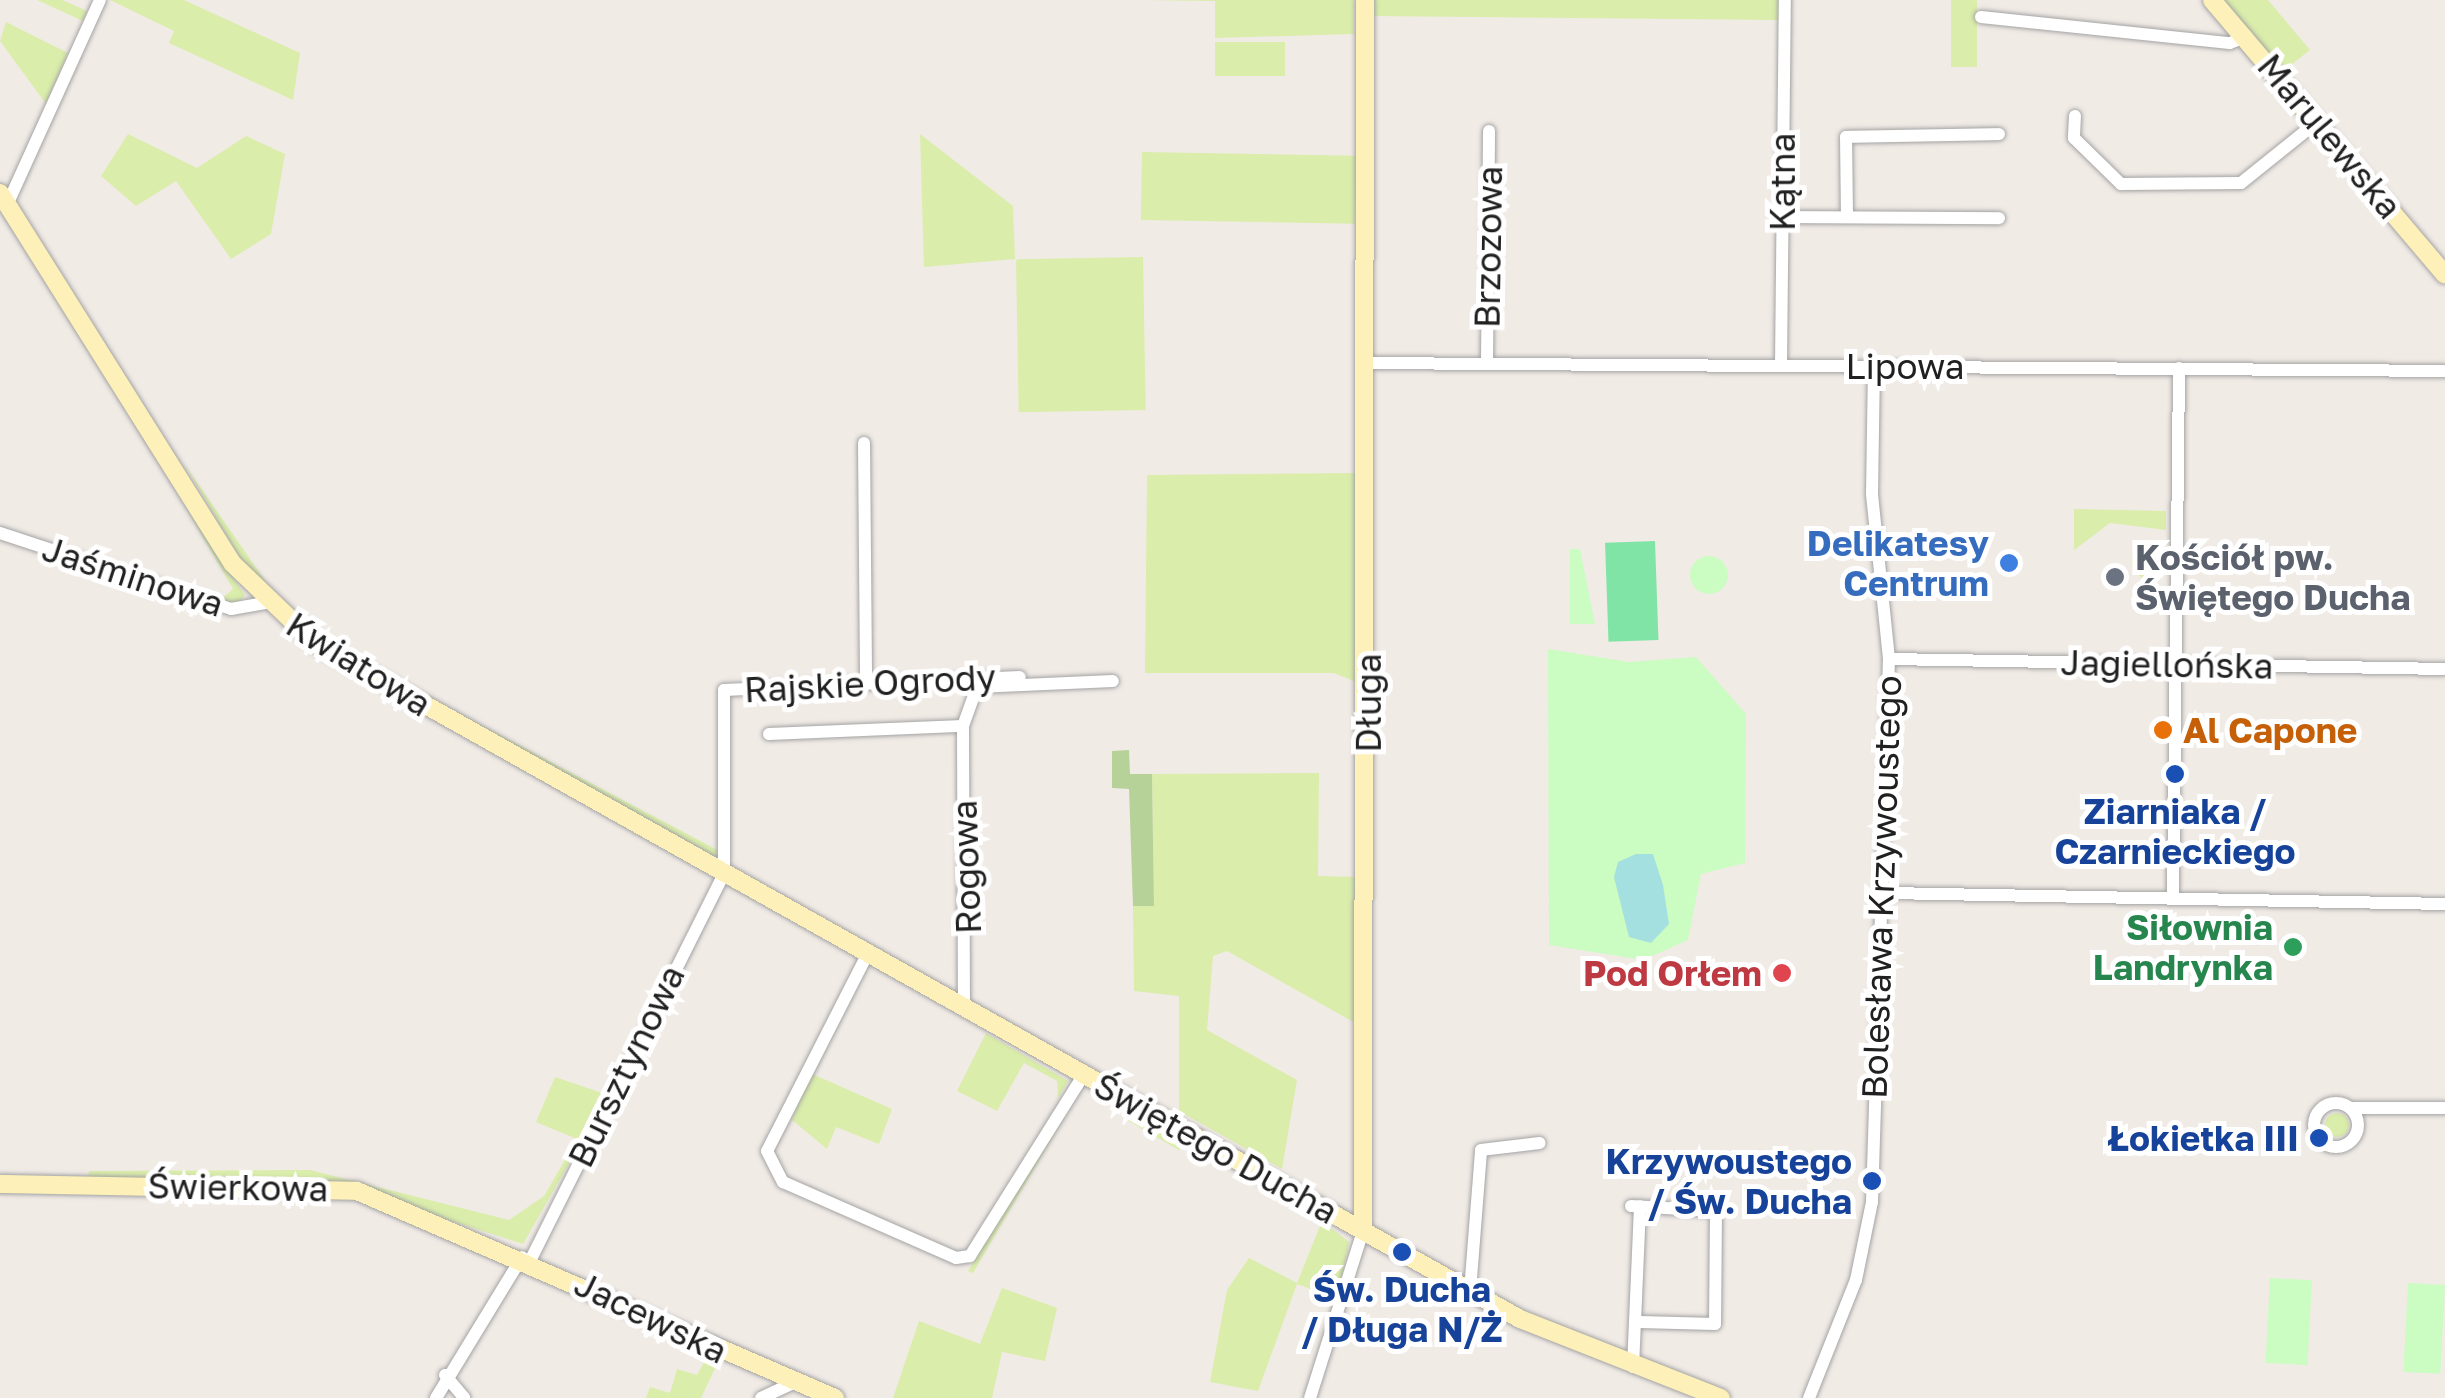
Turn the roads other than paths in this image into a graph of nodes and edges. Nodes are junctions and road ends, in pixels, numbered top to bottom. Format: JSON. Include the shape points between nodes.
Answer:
{"nodes":[{"id":1,"x":100,"y":0,"type":"edge"},
{"id":2,"x":1365,"y":0,"type":"edge"},
{"id":3,"x":1786,"y":0,"type":"edge"},
{"id":4,"x":2212,"y":0,"type":"edge"},
{"id":5,"x":1981,"y":17,"type":"dead end"},
{"id":6,"x":2247,"y":36,"type":"junction"},
{"id":7,"x":2075,"y":116,"type":"dead end"},
{"id":8,"x":2318,"y":121,"type":"junction"},
{"id":9,"x":1490,"y":131,"type":"dead end"},
{"id":10,"x":1999,"y":134,"type":"dead end"},
{"id":11,"x":4,"y":199,"type":"edge"},
{"id":12,"x":1783,"y":217,"type":"junction"},
{"id":13,"x":1847,"y":217,"type":"junction"},
{"id":14,"x":1999,"y":218,"type":"dead end"},
{"id":15,"x":2445,"y":275,"type":"edge"},
{"id":16,"x":1365,"y":363,"type":"junction"},
{"id":17,"x":1487,"y":364,"type":"junction"},
{"id":18,"x":1780,"y":365,"type":"junction"},
{"id":19,"x":1874,"y":366,"type":"junction"},
{"id":20,"x":2180,"y":368,"type":"junction"},
{"id":21,"x":2445,"y":371,"type":"edge"},
{"id":22,"x":864,"y":443,"type":"dead end"},
{"id":23,"x":0,"y":532,"type":"edge"},
{"id":24,"x":266,"y":603,"type":"junction"},
{"id":25,"x":1889,"y":659,"type":"junction"},
{"id":26,"x":2176,"y":664,"type":"junction"},
{"id":27,"x":2445,"y":669,"type":"edge"},
{"id":28,"x":1020,"y":676,"type":"dead end"},
{"id":29,"x":866,"y":680,"type":"junction"},
{"id":30,"x":1112,"y":682,"type":"dead end"},
{"id":31,"x":963,"y":726,"type":"junction"},
{"id":32,"x":769,"y":734,"type":"dead end"},
{"id":33,"x":724,"y":873,"type":"junction"},
{"id":34,"x":1888,"y":893,"type":"junction"},
{"id":35,"x":2174,"y":899,"type":"junction"},
{"id":36,"x":2445,"y":904,"type":"edge"},
{"id":37,"x":868,"y":953,"type":"junction"},
{"id":38,"x":964,"y":1007,"type":"junction"},
{"id":39,"x":1084,"y":1074,"type":"junction"},
{"id":40,"x":2352,"y":1108,"type":"dead end"},
{"id":41,"x":2445,"y":1108,"type":"edge"},
{"id":42,"x":1540,"y":1142,"type":"dead end"},
{"id":43,"x":0,"y":1184,"type":"edge"},
{"id":44,"x":1363,"y":1230,"type":"junction"},
{"id":45,"x":526,"y":1259,"type":"junction"},
{"id":46,"x":1470,"y":1291,"type":"junction"},
{"id":47,"x":1640,"y":1322,"type":"junction"},
{"id":48,"x":1633,"y":1368,"type":"junction"},
{"id":49,"x":445,"y":1375,"type":"junction"},
{"id":50,"x":791,"y":1384,"type":"junction"},
{"id":51,"x":436,"y":1398,"type":"edge"},
{"id":52,"x":464,"y":1398,"type":"edge"},
{"id":53,"x":761,"y":1398,"type":"edge"},
{"id":54,"x":836,"y":1398,"type":"edge"},
{"id":55,"x":1310,"y":1398,"type":"edge"},
{"id":56,"x":1721,"y":1398,"type":"edge"},
{"id":57,"x":1810,"y":1398,"type":"edge"}],
"edges":[{"from":1,"to":11,"type":"street"},
{"from":2,"to":16,"type":"street","name":"Długa"},
{"from":3,"to":12,"type":"street","name":"Kątna"},
{"from":4,"to":6,"type":"street","name":"Marulewska"},
{"from":5,"to":6,"type":"street","via":[[2230,43]]},
{"from":6,"to":8,"type":"street","name":"Marulewska"},
{"from":7,"to":8,"type":"street","via":[[2074,138],[2122,184],[2241,184]]},
{"from":8,"to":15,"type":"street","name":"Marulewska"},
{"from":9,"to":17,"type":"street","name":"Brzozowa"},
{"from":10,"to":13,"type":"street","via":[[1846,137]]},
{"from":11,"to":24,"type":"street","name":"Kwiatowa"},
{"from":12,"to":13,"type":"street"},
{"from":12,"to":18,"type":"street","name":"Kątna"},
{"from":13,"to":14,"type":"street"},
{"from":16,"to":17,"type":"street","name":"Lipowa"},
{"from":16,"to":44,"type":"street","name":"Długa"},
{"from":17,"to":18,"type":"street","name":"Lipowa"},
{"from":18,"to":19,"type":"street","name":"Lipowa"},
{"from":19,"to":20,"type":"street","name":"Lipowa"},
{"from":19,"to":25,"type":"street","name":"Bolesława Krzywoustego","via":[[1872,494]]},
{"from":20,"to":21,"type":"street","name":"Lipowa"},
{"from":20,"to":26,"type":"street"},
{"from":22,"to":29,"type":"street"},
{"from":23,"to":24,"type":"street","name":"Jaśminowa","via":[[231,609]]},
{"from":24,"to":33,"type":"street","name":"Kwiatowa","via":[[334,655]]},
{"from":25,"to":26,"type":"street","name":"Jagiellońska"},
{"from":25,"to":34,"type":"street","name":"Bolesława Krzywoustego"},
{"from":26,"to":27,"type":"street","name":"Jagiellońska"},
{"from":26,"to":35,"type":"street"},
{"from":28,"to":29,"type":"street","name":"Rajskie Ogrody"},
{"from":29,"to":33,"type":"street","name":"Rajskie Ogrody","via":[[724,690]]},
{"from":30,"to":31,"type":"street","via":[[977,687]]},
{"from":31,"to":32,"type":"street"},
{"from":31,"to":38,"type":"street","name":"Rogowa"},
{"from":33,"to":37,"type":"street","name":"Świętego Ducha"},
{"from":33,"to":45,"type":"street","name":"Bursztynowa"},
{"from":34,"to":35,"type":"street"},
{"from":34,"to":57,"type":"street","name":"Bolesława Krzywoustego","via":[[1870,1224]]},
{"from":35,"to":36,"type":"street"},
{"from":37,"to":38,"type":"street","name":"Świętego Ducha"},
{"from":37,"to":39,"type":"street","via":[[767,1152],[783,1182],[956,1258],[970,1256]]},
{"from":38,"to":39,"type":"street","name":"Świętego Ducha"},
{"from":39,"to":44,"type":"street","name":"Świętego Ducha"},
{"from":40,"to":41,"type":"street"},
{"from":42,"to":46,"type":"street","via":[[1481,1150]]},
{"from":43,"to":45,"type":"street","name":"Świerkowa","via":[[324,1185]]},
{"from":44,"to":46,"type":"street","name":"Świętego Ducha"},
{"from":44,"to":55,"type":"street","name":"Długa"},
{"from":45,"to":49,"type":"street","name":"Bursztynowa"},
{"from":45,"to":50,"type":"street","name":"Jacewska"},
{"from":46,"to":48,"type":"street","name":"Świętego Ducha"},
{"from":47,"to":47,"type":"street","via":[[1716,1324],[1716,1211],[1635,1206]]},
{"from":47,"to":48,"type":"street"},
{"from":48,"to":56,"type":"street","name":"Świętego Ducha"},
{"from":49,"to":51,"type":"street","name":"Bursztynowa"},
{"from":49,"to":52,"type":"street"},
{"from":50,"to":53,"type":"street"},
{"from":50,"to":54,"type":"street","name":"Jacewska"}]}
